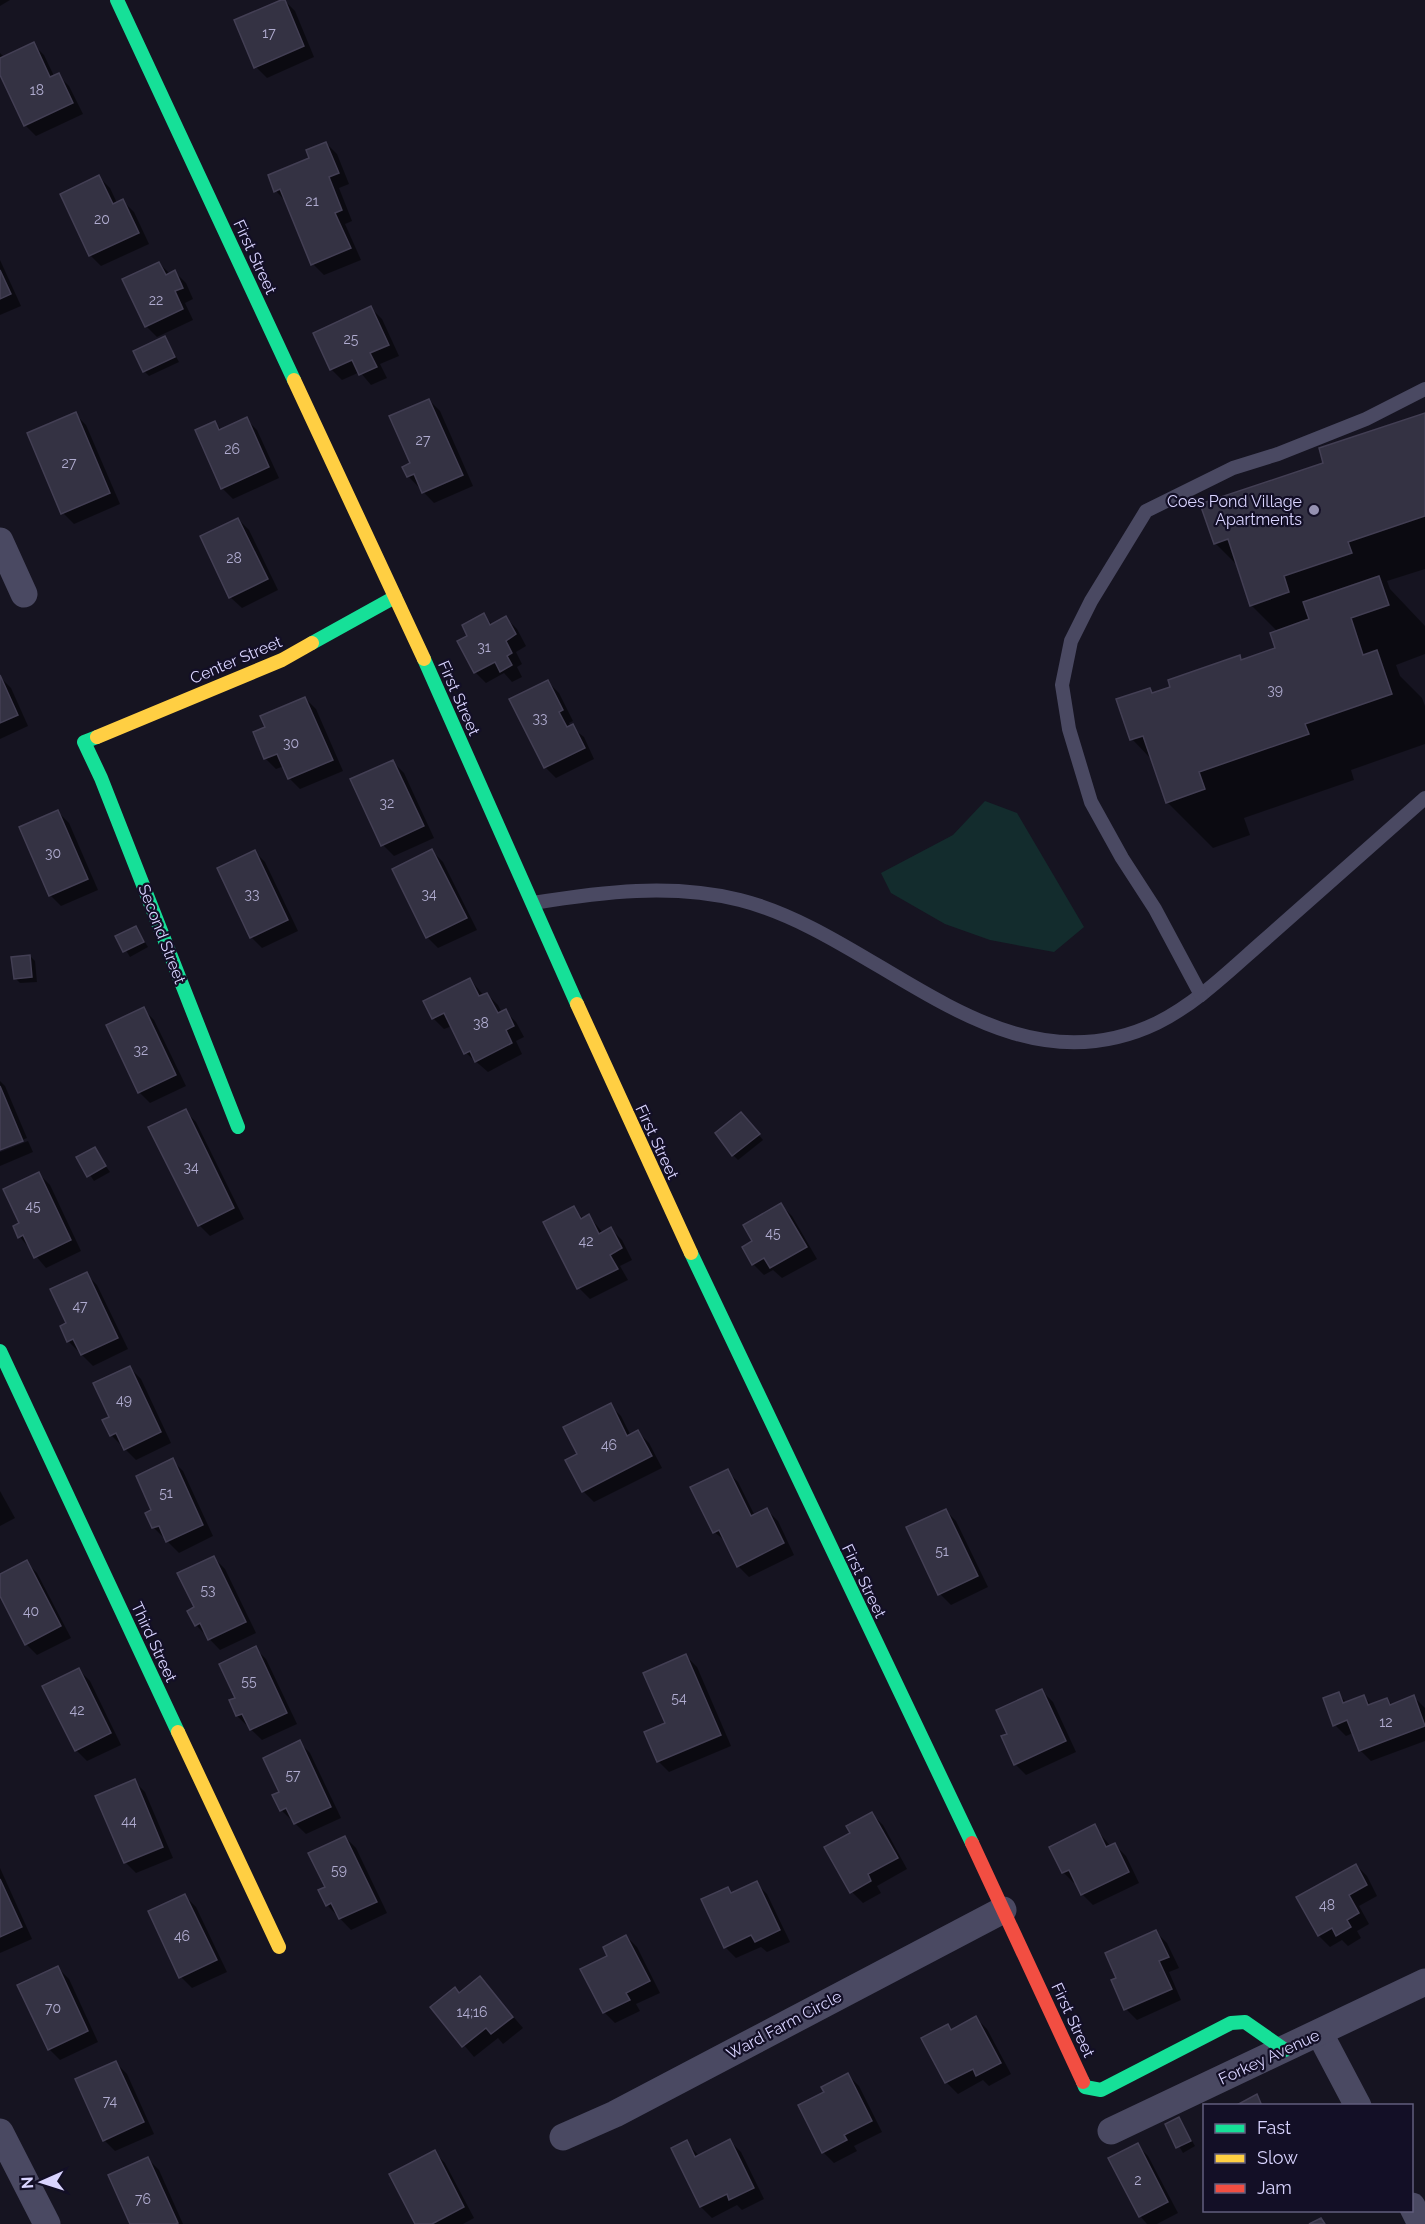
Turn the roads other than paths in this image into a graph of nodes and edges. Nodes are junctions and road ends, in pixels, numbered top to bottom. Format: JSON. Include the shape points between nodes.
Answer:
{"nodes":[{"id":1,"x":117,"y":0,"type":"edge"},
{"id":2,"x":1425,"y":389,"type":"edge"},
{"id":3,"x":0,"y":542,"type":"edge"},
{"id":4,"x":24,"y":594,"type":"dead end"},
{"id":5,"x":395,"y":597,"type":"junction"},
{"id":6,"x":84,"y":742,"type":"joint"},
{"id":7,"x":1425,"y":798,"type":"edge"},
{"id":8,"x":533,"y":903,"type":"junction"},
{"id":9,"x":1202,"y":995,"type":"junction"},
{"id":10,"x":238,"y":1127,"type":"dead end"},
{"id":11,"x":0,"y":1351,"type":"edge"},
{"id":12,"x":1003,"y":1910,"type":"junction"},
{"id":13,"x":279,"y":1947,"type":"dead end"},
{"id":14,"x":1425,"y":1982,"type":"edge"},
{"id":15,"x":1320,"y":2034,"type":"junction"},
{"id":16,"x":1285,"y":2050,"type":"junction"},
{"id":17,"x":1357,"y":2104,"type":"edge"},
{"id":18,"x":1112,"y":2131,"type":"dead end"},
{"id":19,"x":0,"y":2132,"type":"edge"},
{"id":20,"x":563,"y":2137,"type":"dead end"},
{"id":21,"x":1413,"y":2208,"type":"edge"},
{"id":22,"x":46,"y":2224,"type":"edge"},
{"id":23,"x":1421,"y":2224,"type":"edge"}],
"edges":[{"from":1,"to":5,"type":"street","name":"First Street"},
{"from":2,"to":9,"type":"lane","via":[[1366,419],[1233,468],[1146,511],[1071,641],[1062,684],[1069,729],[1091,802]]},
{"from":3,"to":4,"type":"street"},
{"from":5,"to":6,"type":"street","name":"Center Street","via":[[282,660]]},
{"from":5,"to":8,"type":"street","name":"First Street"},
{"from":6,"to":10,"type":"street","name":"Second Street"},
{"from":7,"to":9,"type":"lane"},
{"from":8,"to":9,"type":"lane","via":[[632,890],[705,893],[741,900],[819,931],[962,1014],[1001,1031],[1040,1040],[1097,1039],[1138,1031]]},
{"from":8,"to":12,"type":"street","name":"First Street","via":[[643,1152]]},
{"from":11,"to":13,"type":"street","name":"Third Street"},
{"from":12,"to":16,"type":"street","name":"First Street","via":[[1085,2086],[1101,2090],[1232,2023],[1245,2022]]},
{"from":12,"to":20,"type":"street","name":"Ward Farm Circle","via":[[615,2114]]},
{"from":14,"to":15,"type":"street","name":"Forkey Avenue"},
{"from":15,"to":16,"type":"street","name":"Forkey Avenue"},
{"from":15,"to":17,"type":"street"},
{"from":16,"to":18,"type":"street","name":"Forkey Avenue"},
{"from":19,"to":22,"type":"street"},
{"from":21,"to":23,"type":"street"}]}
